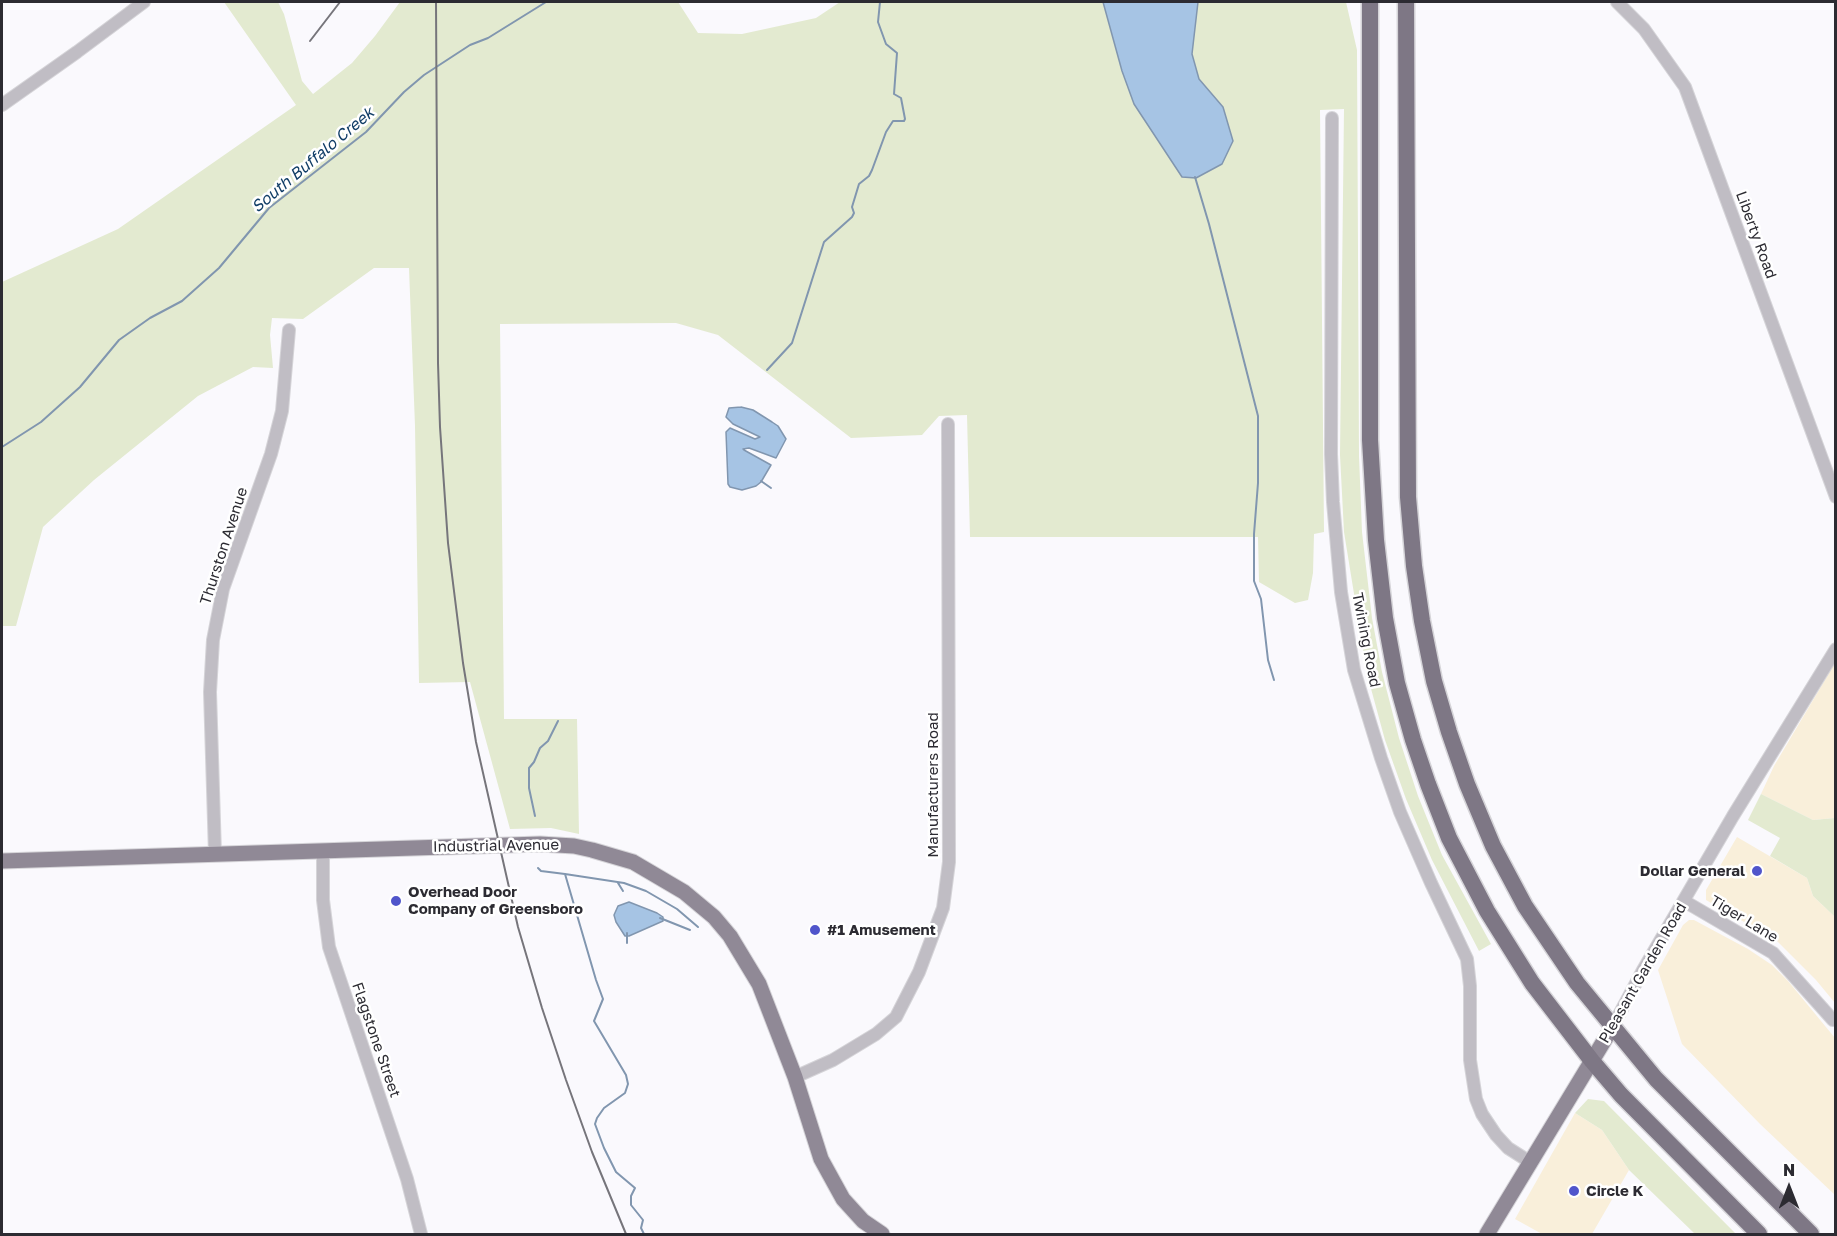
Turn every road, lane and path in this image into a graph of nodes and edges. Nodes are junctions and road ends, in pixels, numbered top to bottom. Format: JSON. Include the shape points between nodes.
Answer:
{"nodes":[{"id":1,"x":144,"y":2,"type":"edge"},
{"id":2,"x":1370,"y":2,"type":"edge"},
{"id":3,"x":1406,"y":2,"type":"edge"},
{"id":4,"x":1617,"y":2,"type":"edge"},
{"id":5,"x":2,"y":105,"type":"edge"},
{"id":6,"x":1332,"y":118,"type":"dead end"},
{"id":7,"x":289,"y":330,"type":"dead end"},
{"id":8,"x":948,"y":424,"type":"dead end"},
{"id":9,"x":1836,"y":497,"type":"edge"},
{"id":10,"x":1836,"y":649,"type":"edge"},
{"id":11,"x":323,"y":851,"type":"junction"},
{"id":12,"x":215,"y":854,"type":"junction"},
{"id":13,"x":2,"y":861,"type":"edge"},
{"id":14,"x":1684,"y":900,"type":"junction"},
{"id":15,"x":1833,"y":1020,"type":"dead end"},
{"id":16,"x":1613,"y":1026,"type":"junction"},
{"id":17,"x":1592,"y":1061,"type":"junction"},
{"id":18,"x":795,"y":1077,"type":"junction"},
{"id":19,"x":1530,"y":1162,"type":"junction"},
{"id":20,"x":421,"y":1234,"type":"edge"},
{"id":21,"x":882,"y":1234,"type":"edge"},
{"id":22,"x":1487,"y":1234,"type":"edge"},
{"id":23,"x":1759,"y":1234,"type":"edge"},
{"id":24,"x":1811,"y":1234,"type":"edge"}],
"edges":[{"from":1,"to":5,"type":"street"},
{"from":2,"to":17,"type":"highway","via":[[1370,440],[1384,618],[1397,683],[1449,838],[1487,911],[1532,983]]},
{"from":3,"to":16,"type":"highway","via":[[1408,497],[1416,577],[1434,681],[1467,784],[1493,846],[1525,906],[1577,983]]},
{"from":4,"to":9,"type":"street","name":"Liberty Road","via":[[1644,29],[1685,87]]},
{"from":6,"to":19,"type":"street","name":"Twining Road","via":[[1331,454],[1341,592],[1354,670],[1400,812],[1467,959],[1470,1060],[1476,1099],[1496,1135]]},
{"from":7,"to":12,"type":"street","name":"Thurston Avenue","via":[[282,411],[271,454],[223,589],[213,640],[210,692]]},
{"from":8,"to":18,"type":"street","name":"Manufacturers Road","via":[[949,862],[943,908],[919,972],[896,1017],[833,1060]]},
{"from":10,"to":14,"type":"street","name":"Pleasant Garden Road"},
{"from":11,"to":12,"type":"main road","name":"Industrial Avenue"},
{"from":11,"to":18,"type":"main road","name":"Industrial Avenue","via":[[554,844],[592,849],[633,862],[684,892],[730,936],[759,984]]},
{"from":11,"to":20,"type":"street","name":"Flagstone Street","via":[[322,900],[329,947]]},
{"from":12,"to":13,"type":"main road","name":"Industrial Avenue"},
{"from":14,"to":15,"type":"street","name":"Tiger Lane","via":[[1773,953]]},
{"from":14,"to":16,"type":"street","name":"Pleasant Garden Road"},
{"from":16,"to":17,"type":"main road","name":"Pleasant Garden Road"},
{"from":16,"to":24,"type":"highway","via":[[1656,1079]]},
{"from":17,"to":19,"type":"main road","name":"Pleasant Garden Road"},
{"from":17,"to":23,"type":"highway"},
{"from":18,"to":21,"type":"main road","name":"Industrial Avenue","via":[[821,1159],[843,1199],[863,1221]]},
{"from":19,"to":22,"type":"main road","name":"Pleasant Garden Road"}]}
